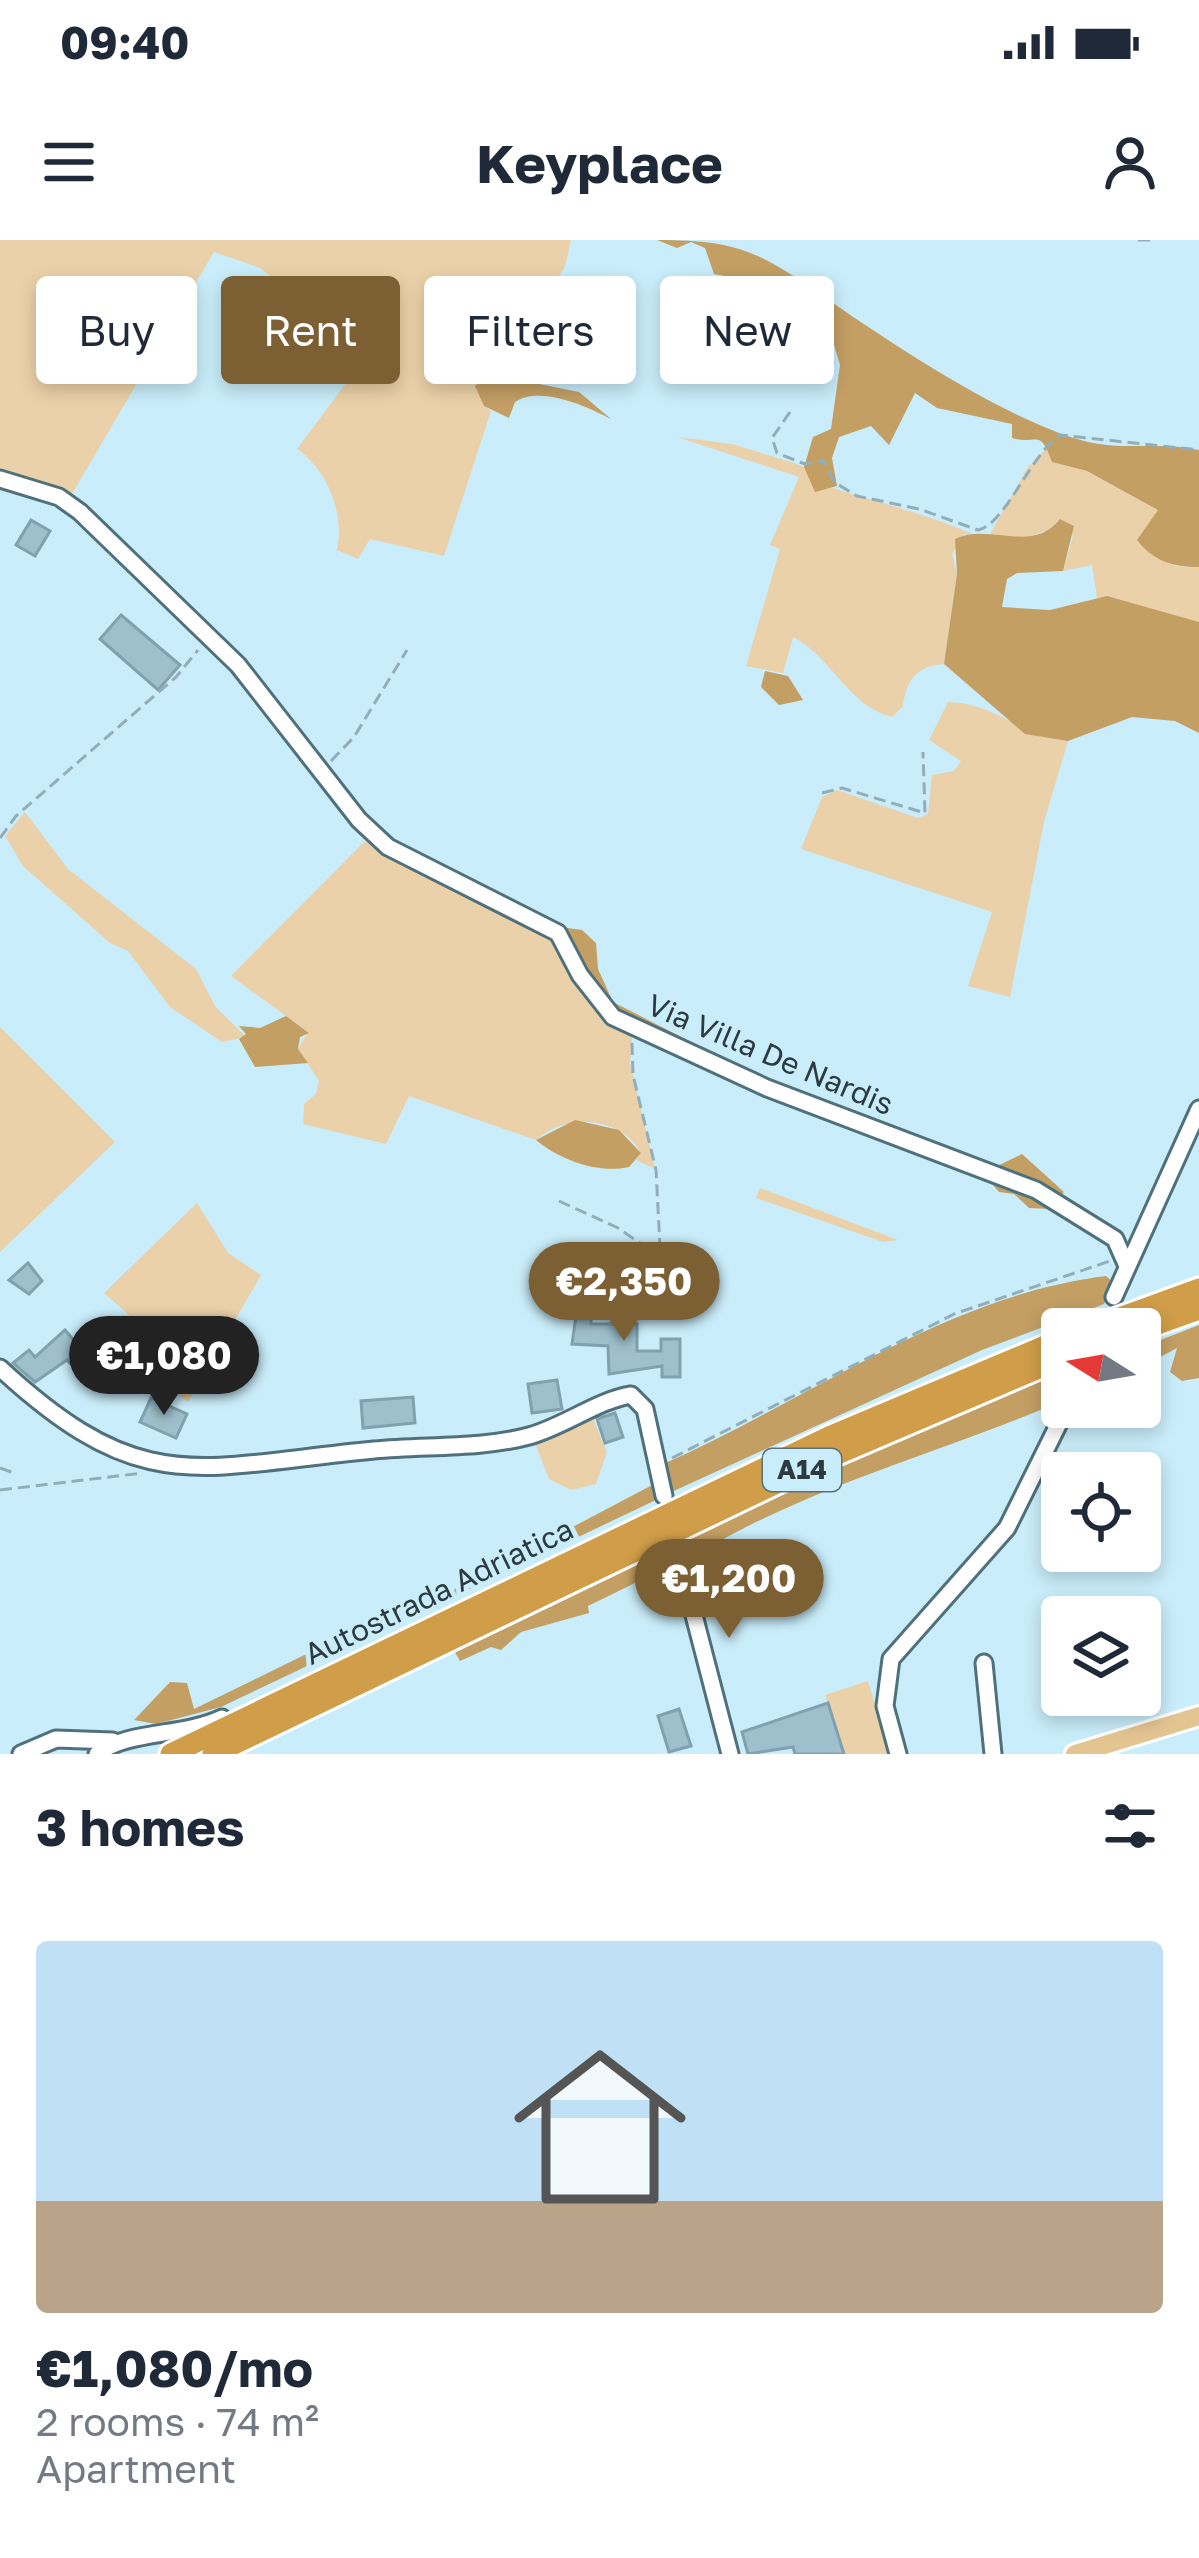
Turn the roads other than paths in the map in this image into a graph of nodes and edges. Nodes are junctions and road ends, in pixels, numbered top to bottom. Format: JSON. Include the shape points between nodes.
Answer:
{"nodes":[{"id":1,"x":0,"y":479,"type":"edge"},
{"id":2,"x":1199,"y":1109,"type":"edge"},
{"id":3,"x":1124,"y":1259,"type":"junction"},
{"id":4,"x":1199,"y":1289,"type":"edge"},
{"id":5,"x":1114,"y":1297,"type":"dead end"},
{"id":6,"x":1147,"y":1308,"type":"edge"},
{"id":7,"x":1199,"y":1309,"type":"edge"},
{"id":8,"x":1161,"y":1323,"type":"edge"},
{"id":9,"x":1041,"y":1348,"type":"edge"},
{"id":10,"x":1041,"y":1367,"type":"edge"},
{"id":11,"x":0,"y":1368,"type":"edge"},
{"id":12,"x":1057,"y":1428,"type":"edge"},
{"id":13,"x":664,"y":1496,"type":"dead end"},
{"id":14,"x":675,"y":1542,"type":"dead end"},
{"id":15,"x":382,"y":1662,"type":"junction"},
{"id":16,"x":983,"y":1663,"type":"dead end"},
{"id":17,"x":1199,"y":1716,"type":"edge"},
{"id":18,"x":113,"y":1741,"type":"junction"},
{"id":19,"x":1142,"y":1744,"type":"edge"},
{"id":20,"x":21,"y":1754,"type":"edge"},
{"id":21,"x":97,"y":1754,"type":"edge"},
{"id":22,"x":171,"y":1754,"type":"edge"},
{"id":23,"x":213,"y":1754,"type":"edge"},
{"id":24,"x":237,"y":1754,"type":"edge"},
{"id":25,"x":730,"y":1754,"type":"edge"},
{"id":26,"x":898,"y":1754,"type":"edge"},
{"id":27,"x":993,"y":1754,"type":"edge"},
{"id":28,"x":1075,"y":1754,"type":"edge"}],
"edges":[{"from":1,"to":3,"type":"street","name":"Via Villa De Nardis","via":[[59,496],[80,512],[238,665],[388,847],[558,933],[602,1006],[767,1088],[1036,1190],[1089,1218],[1115,1239]]},
{"from":2,"to":3,"type":"street"},
{"from":3,"to":5,"type":"street"},
{"from":4,"to":6,"type":"highway"},
{"from":7,"to":8,"type":"highway"},
{"from":9,"to":15,"type":"highway","name":"Autostrada Adriatica","number":"A14","via":[[829,1437]]},
{"from":10,"to":15,"type":"highway","name":"Autostrada Adriatica","number":"A14"},
{"from":11,"to":13,"type":"street","via":[[89,1438],[162,1466],[193,1468],[501,1441],[631,1395],[645,1409]]},
{"from":12,"to":26,"type":"street","via":[[1007,1528],[891,1659],[885,1706]]},
{"from":14,"to":25,"type":"street"},
{"from":15,"to":18,"type":"street","via":[[362,1651],[206,1726]]},
{"from":15,"to":22,"type":"highway","name":"Autostrada Adriatica","number":"A14"},
{"from":15,"to":23,"type":"highway","name":"Autostrada Adriatica","number":"A14"},
{"from":15,"to":24,"type":"street","via":[[374,1688]]},
{"from":16,"to":27,"type":"street"},
{"from":17,"to":19,"type":"main road"},
{"from":18,"to":20,"type":"street","via":[[68,1738]]},
{"from":18,"to":21,"type":"street"},
{"from":19,"to":28,"type":"main road"}]}
